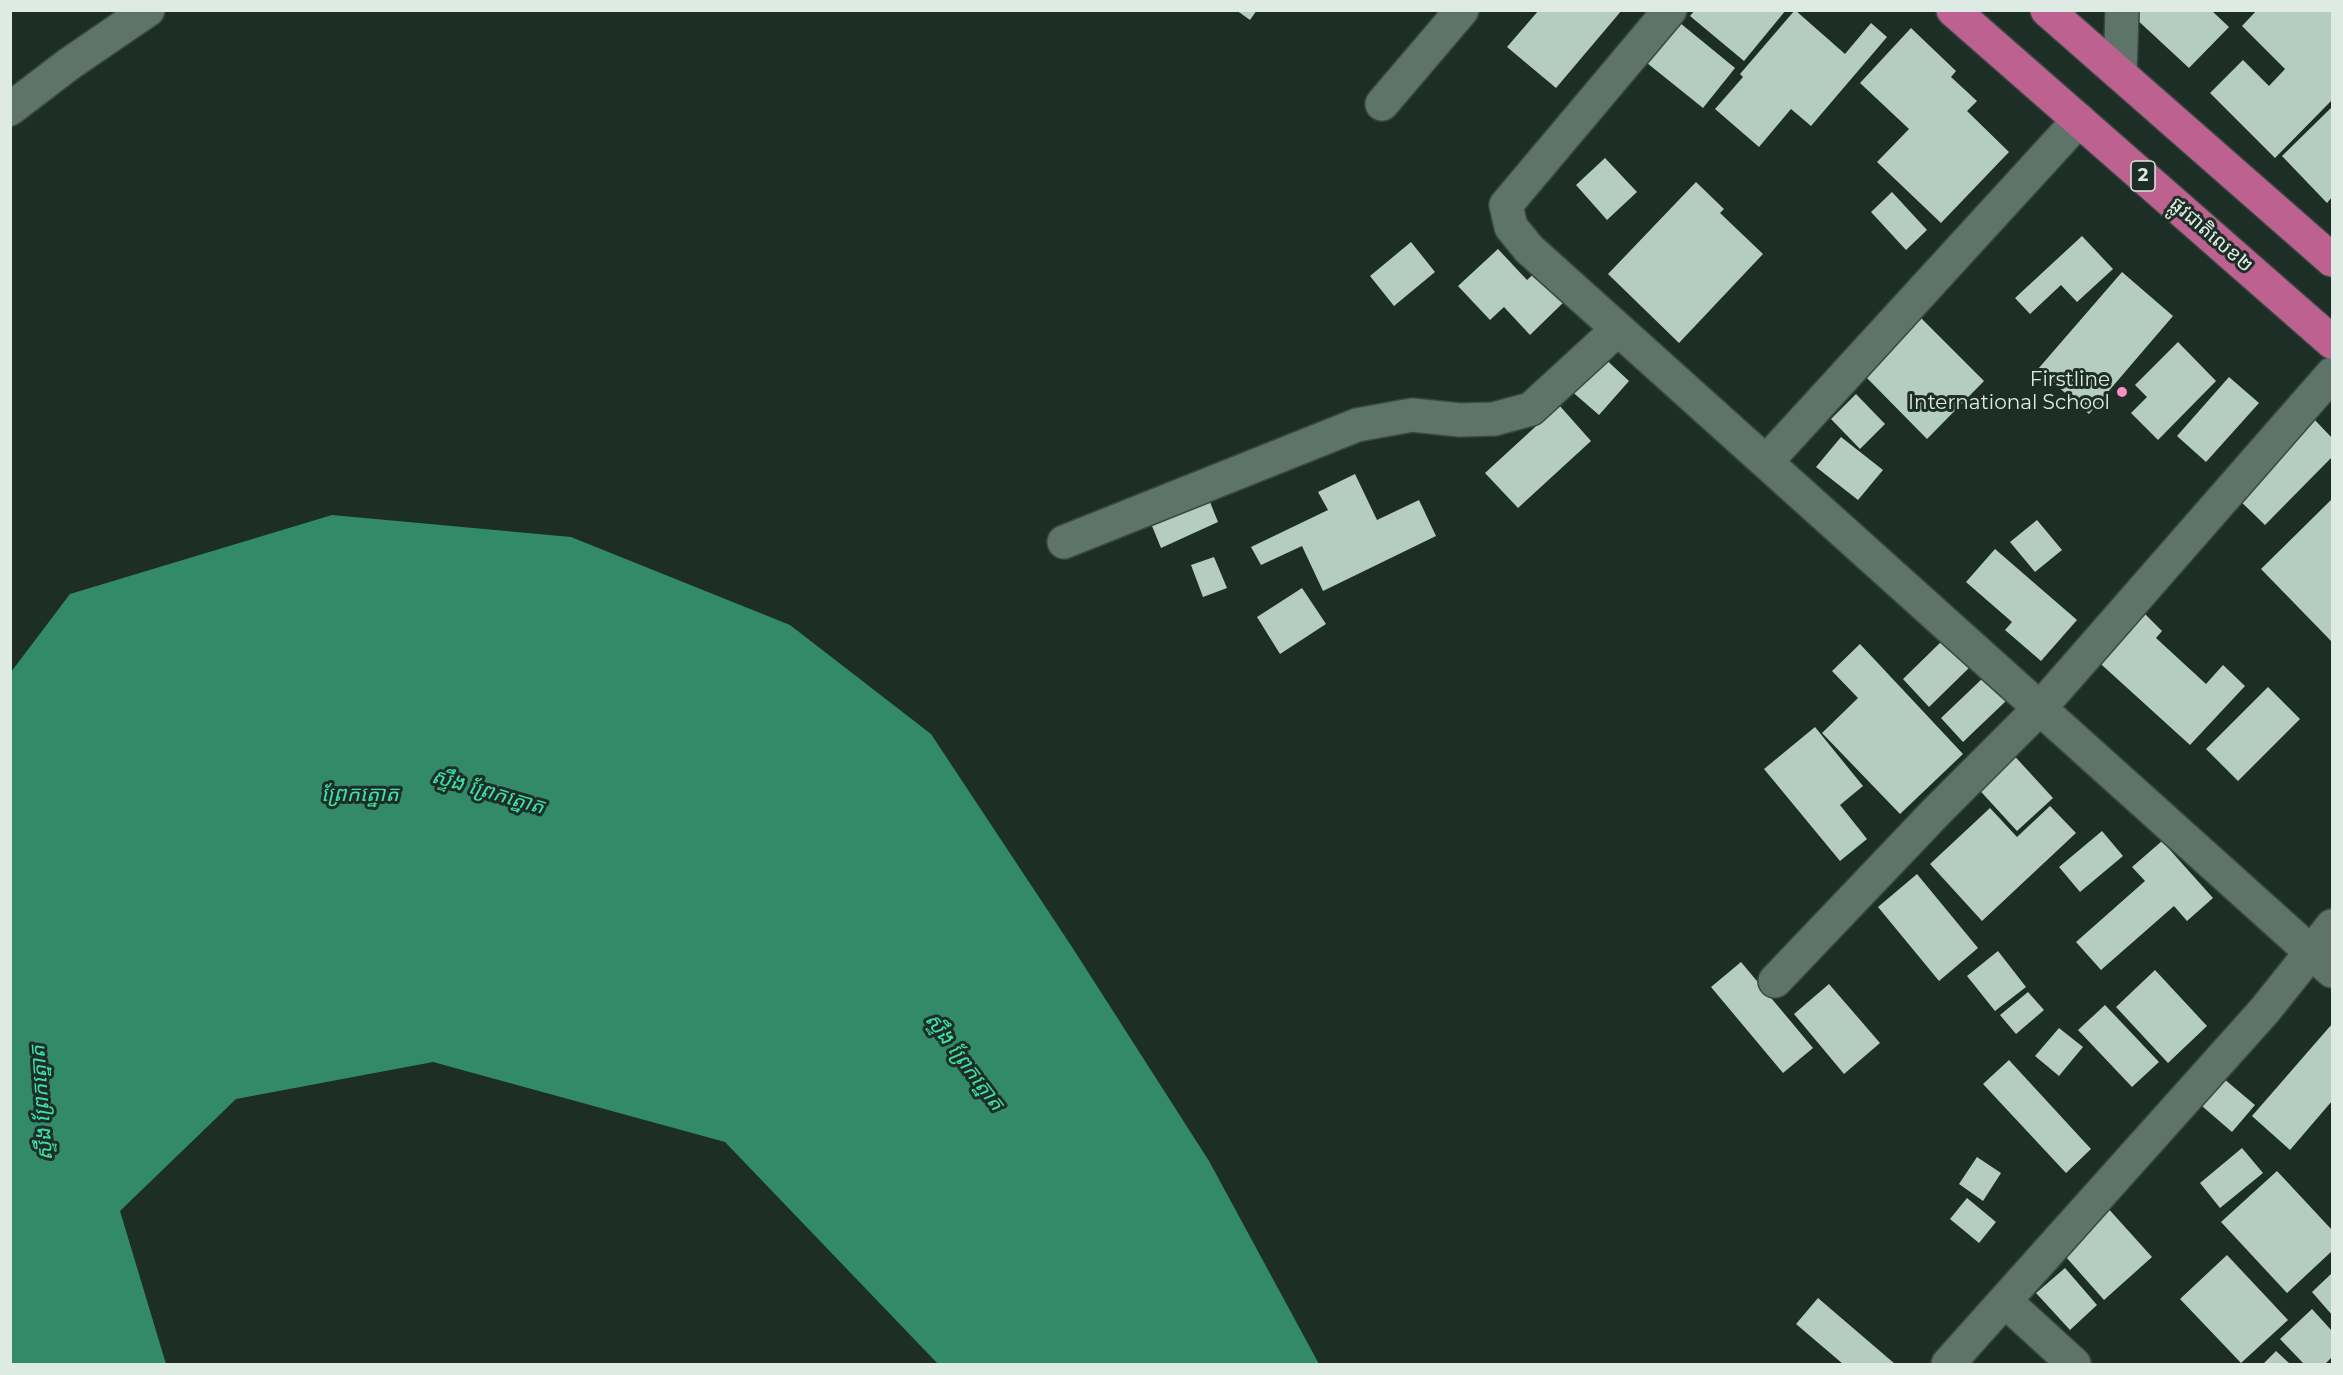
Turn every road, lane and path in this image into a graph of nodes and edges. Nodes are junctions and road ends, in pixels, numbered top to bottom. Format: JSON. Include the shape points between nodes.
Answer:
{"nodes":[{"id":1,"x":148,"y":10,"type":"edge"},
{"id":2,"x":1462,"y":10,"type":"edge"},
{"id":3,"x":1670,"y":10,"type":"edge"},
{"id":4,"x":1953,"y":10,"type":"edge"},
{"id":5,"x":2047,"y":10,"type":"edge"},
{"id":6,"x":2122,"y":10,"type":"edge"},
{"id":7,"x":2120,"y":74,"type":"junction"},
{"id":8,"x":1382,"y":104,"type":"dead end"},
{"id":9,"x":10,"y":109,"type":"edge"},
{"id":10,"x":2079,"y":120,"type":"junction"},
{"id":11,"x":2332,"y":260,"type":"edge"},
{"id":12,"x":1618,"y":329,"type":"junction"},
{"id":13,"x":2332,"y":342,"type":"edge"},
{"id":14,"x":2332,"y":374,"type":"edge"},
{"id":15,"x":1766,"y":462,"type":"junction"},
{"id":16,"x":1064,"y":542,"type":"dead end"},
{"id":17,"x":2040,"y":708,"type":"junction"},
{"id":18,"x":2332,"y":926,"type":"edge"},
{"id":19,"x":2322,"y":961,"type":"edge"},
{"id":20,"x":1775,"y":981,"type":"dead end"},
{"id":21,"x":2005,"y":1301,"type":"junction"},
{"id":22,"x":1948,"y":1365,"type":"edge"},
{"id":23,"x":2074,"y":1365,"type":"edge"}],
"edges":[{"from":1,"to":9,"type":"street"},
{"from":2,"to":8,"type":"street"},
{"from":3,"to":12,"type":"street","via":[[1506,205],[1510,227],[1529,249]]},
{"from":4,"to":10,"type":"highway","name":"ផ្លូវជាតិលេខ២","number":"2"},
{"from":5,"to":7,"type":"highway"},
{"from":6,"to":7,"type":"street"},
{"from":7,"to":11,"type":"highway"},
{"from":10,"to":13,"type":"highway","name":"ផ្លូវជាតិលេខ២","number":"2"},
{"from":10,"to":15,"type":"street"},
{"from":12,"to":15,"type":"street"},
{"from":12,"to":16,"type":"street","via":[[1531,409],[1494,419],[1412,415],[1358,425]]},
{"from":14,"to":17,"type":"street"},
{"from":15,"to":17,"type":"street"},
{"from":17,"to":19,"type":"street"},
{"from":17,"to":20,"type":"street"},
{"from":18,"to":19,"type":"street"},
{"from":19,"to":21,"type":"street","via":[[2265,1010]]},
{"from":21,"to":22,"type":"street"},
{"from":21,"to":23,"type":"street"}]}
